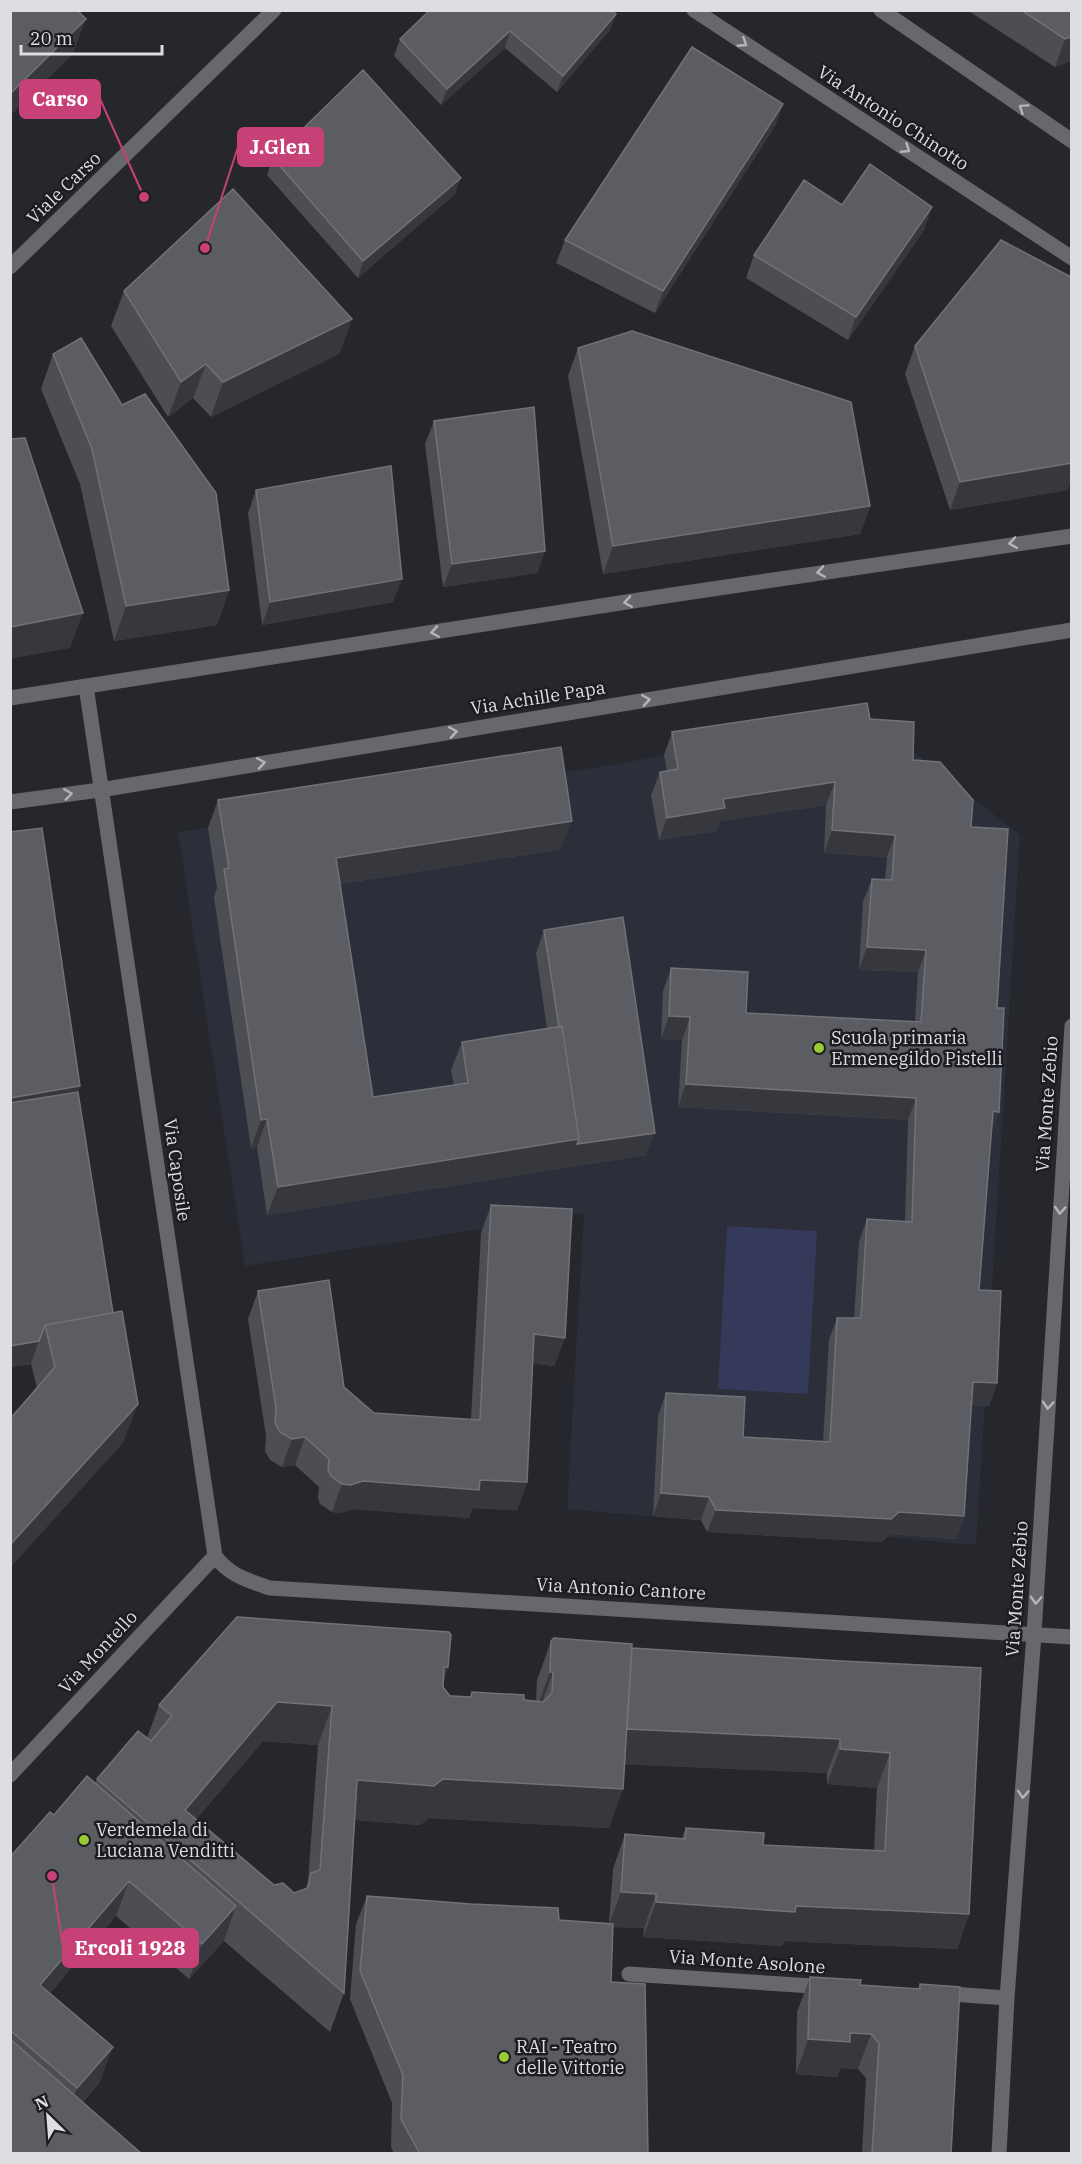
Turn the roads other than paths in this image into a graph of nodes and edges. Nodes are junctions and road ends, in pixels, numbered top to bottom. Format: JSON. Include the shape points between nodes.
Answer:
{"nodes":[{"id":1,"x":274,"y":10,"type":"edge"},
{"id":2,"x":694,"y":10,"type":"edge"},
{"id":3,"x":881,"y":10,"type":"edge"},
{"id":4,"x":1071,"y":141,"type":"edge"},
{"id":5,"x":1071,"y":258,"type":"edge"},
{"id":6,"x":10,"y":267,"type":"edge"},
{"id":7,"x":1071,"y":536,"type":"edge"},
{"id":8,"x":1071,"y":630,"type":"edge"},
{"id":9,"x":86,"y":686,"type":"junction"},
{"id":10,"x":10,"y":698,"type":"edge"},
{"id":11,"x":100,"y":790,"type":"junction"},
{"id":12,"x":10,"y":802,"type":"edge"},
{"id":13,"x":1071,"y":1026,"type":"edge"},
{"id":14,"x":215,"y":1556,"type":"junction"},
{"id":15,"x":1034,"y":1634,"type":"junction"},
{"id":16,"x":1071,"y":1637,"type":"edge"},
{"id":17,"x":10,"y":1775,"type":"edge"},
{"id":18,"x":629,"y":1974,"type":"dead end"},
{"id":19,"x":842,"y":1988,"type":"edge"},
{"id":20,"x":924,"y":1993,"type":"edge"},
{"id":21,"x":1007,"y":1998,"type":"junction"},
{"id":22,"x":999,"y":2154,"type":"edge"}],
"edges":[{"from":1,"to":6,"type":"street","name":"Viale Carso"},
{"from":2,"to":5,"type":"street","name":"Via Antonio Chinotto","one_way":true},
{"from":4,"to":3,"type":"street","one_way":true},
{"from":7,"to":9,"type":"street","one_way":true},
{"from":11,"to":8,"type":"street","name":"Via Achille Papa","one_way":true},
{"from":9,"to":10,"type":"street"},
{"from":9,"to":11,"type":"street","name":"Via Caposile"},
{"from":12,"to":11,"type":"street","name":"Via Achille Papa","one_way":true},
{"from":11,"to":14,"type":"street","name":"Via Caposile"},
{"from":13,"to":15,"type":"street","name":"Via Monte Zebio","one_way":true},
{"from":14,"to":15,"type":"street","name":"Via Antonio Cantore","via":[[225,1569],[270,1588]]},
{"from":14,"to":17,"type":"street","name":"Via Montello"},
{"from":15,"to":16,"type":"street","name":"Via Antonio Cantore"},
{"from":15,"to":21,"type":"street","name":"Via Monte Zebio","one_way":true},
{"from":18,"to":19,"type":"street","name":"Via Monte Asolone"},
{"from":20,"to":21,"type":"street"},
{"from":21,"to":22,"type":"street","name":"Via Monte Zebio"}]}
